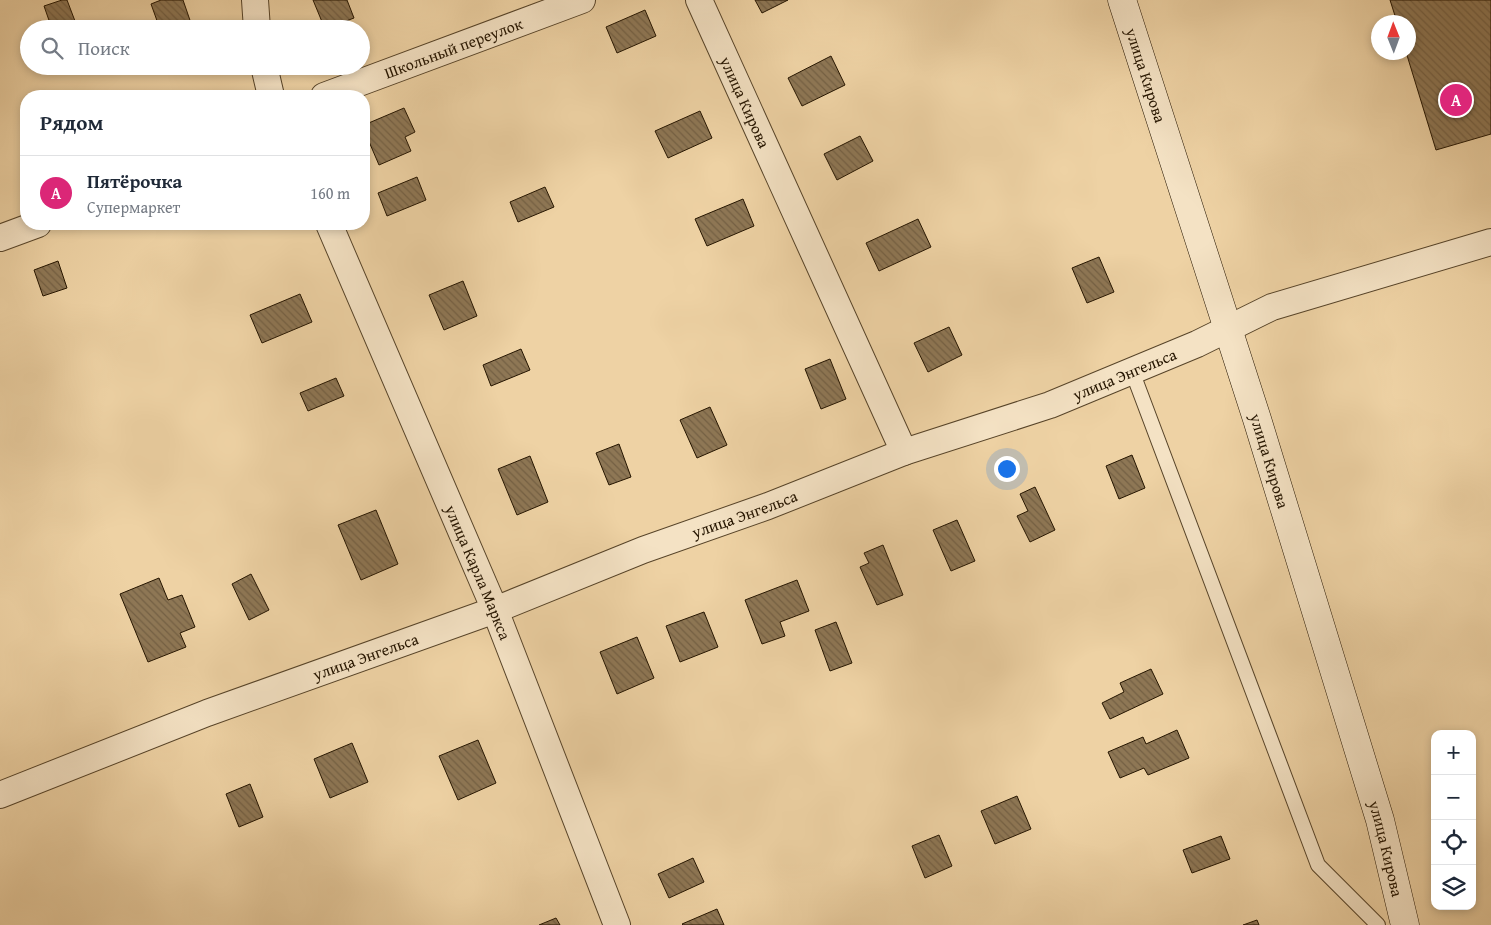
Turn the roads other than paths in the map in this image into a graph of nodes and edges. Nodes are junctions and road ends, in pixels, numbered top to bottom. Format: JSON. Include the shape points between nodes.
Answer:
{"nodes":[{"id":1,"x":255,"y":0,"type":"edge"},
{"id":2,"x":582,"y":0,"type":"edge"},
{"id":3,"x":699,"y":0,"type":"edge"},
{"id":4,"x":1122,"y":0,"type":"edge"},
{"id":5,"x":256,"y":20,"type":"edge"},
{"id":6,"x":266,"y":75,"type":"edge"},
{"id":7,"x":270,"y":90,"type":"edge"},
{"id":8,"x":340,"y":90,"type":"edge"},
{"id":9,"x":22,"y":230,"type":"edge"},
{"id":10,"x":332,"y":230,"type":"edge"},
{"id":11,"x":0,"y":238,"type":"edge"},
{"id":12,"x":1491,"y":242,"type":"edge"},
{"id":13,"x":1228,"y":329,"type":"junction"},
{"id":14,"x":1132,"y":371,"type":"junction"},
{"id":15,"x":904,"y":452,"type":"junction"},
{"id":16,"x":495,"y":610,"type":"junction"},
{"id":17,"x":0,"y":795,"type":"edge"},
{"id":18,"x":617,"y":925,"type":"edge"},
{"id":19,"x":1378,"y":925,"type":"edge"},
{"id":20,"x":1406,"y":925,"type":"edge"}],
"edges":[{"from":1,"to":5,"type":"street"},
{"from":2,"to":8,"type":"street","name":"Школьный переулок"},
{"from":3,"to":15,"type":"street","name":"улица Кирова"},
{"from":4,"to":13,"type":"main road","name":"улица Кирова"},
{"from":6,"to":7,"type":"street"},
{"from":9,"to":11,"type":"street"},
{"from":10,"to":16,"type":"street","name":"улица Карла Маркса"},
{"from":12,"to":13,"type":"street","name":"улица Энгельса","via":[[1272,308]]},
{"from":13,"to":14,"type":"street","name":"улица Энгельса"},
{"from":13,"to":20,"type":"main road","name":"улица Кирова","via":[[1380,820]]},
{"from":14,"to":15,"type":"street","name":"улица Энгельса","via":[[1050,406]]},
{"from":14,"to":19,"type":"lane","via":[[1318,864]]},
{"from":15,"to":16,"type":"street","name":"улица Энгельса","via":[[768,506],[643,550]]},
{"from":16,"to":17,"type":"street","name":"улица Энгельса","via":[[207,713]]},
{"from":16,"to":18,"type":"street","name":"улица Карла Маркса"}]}
